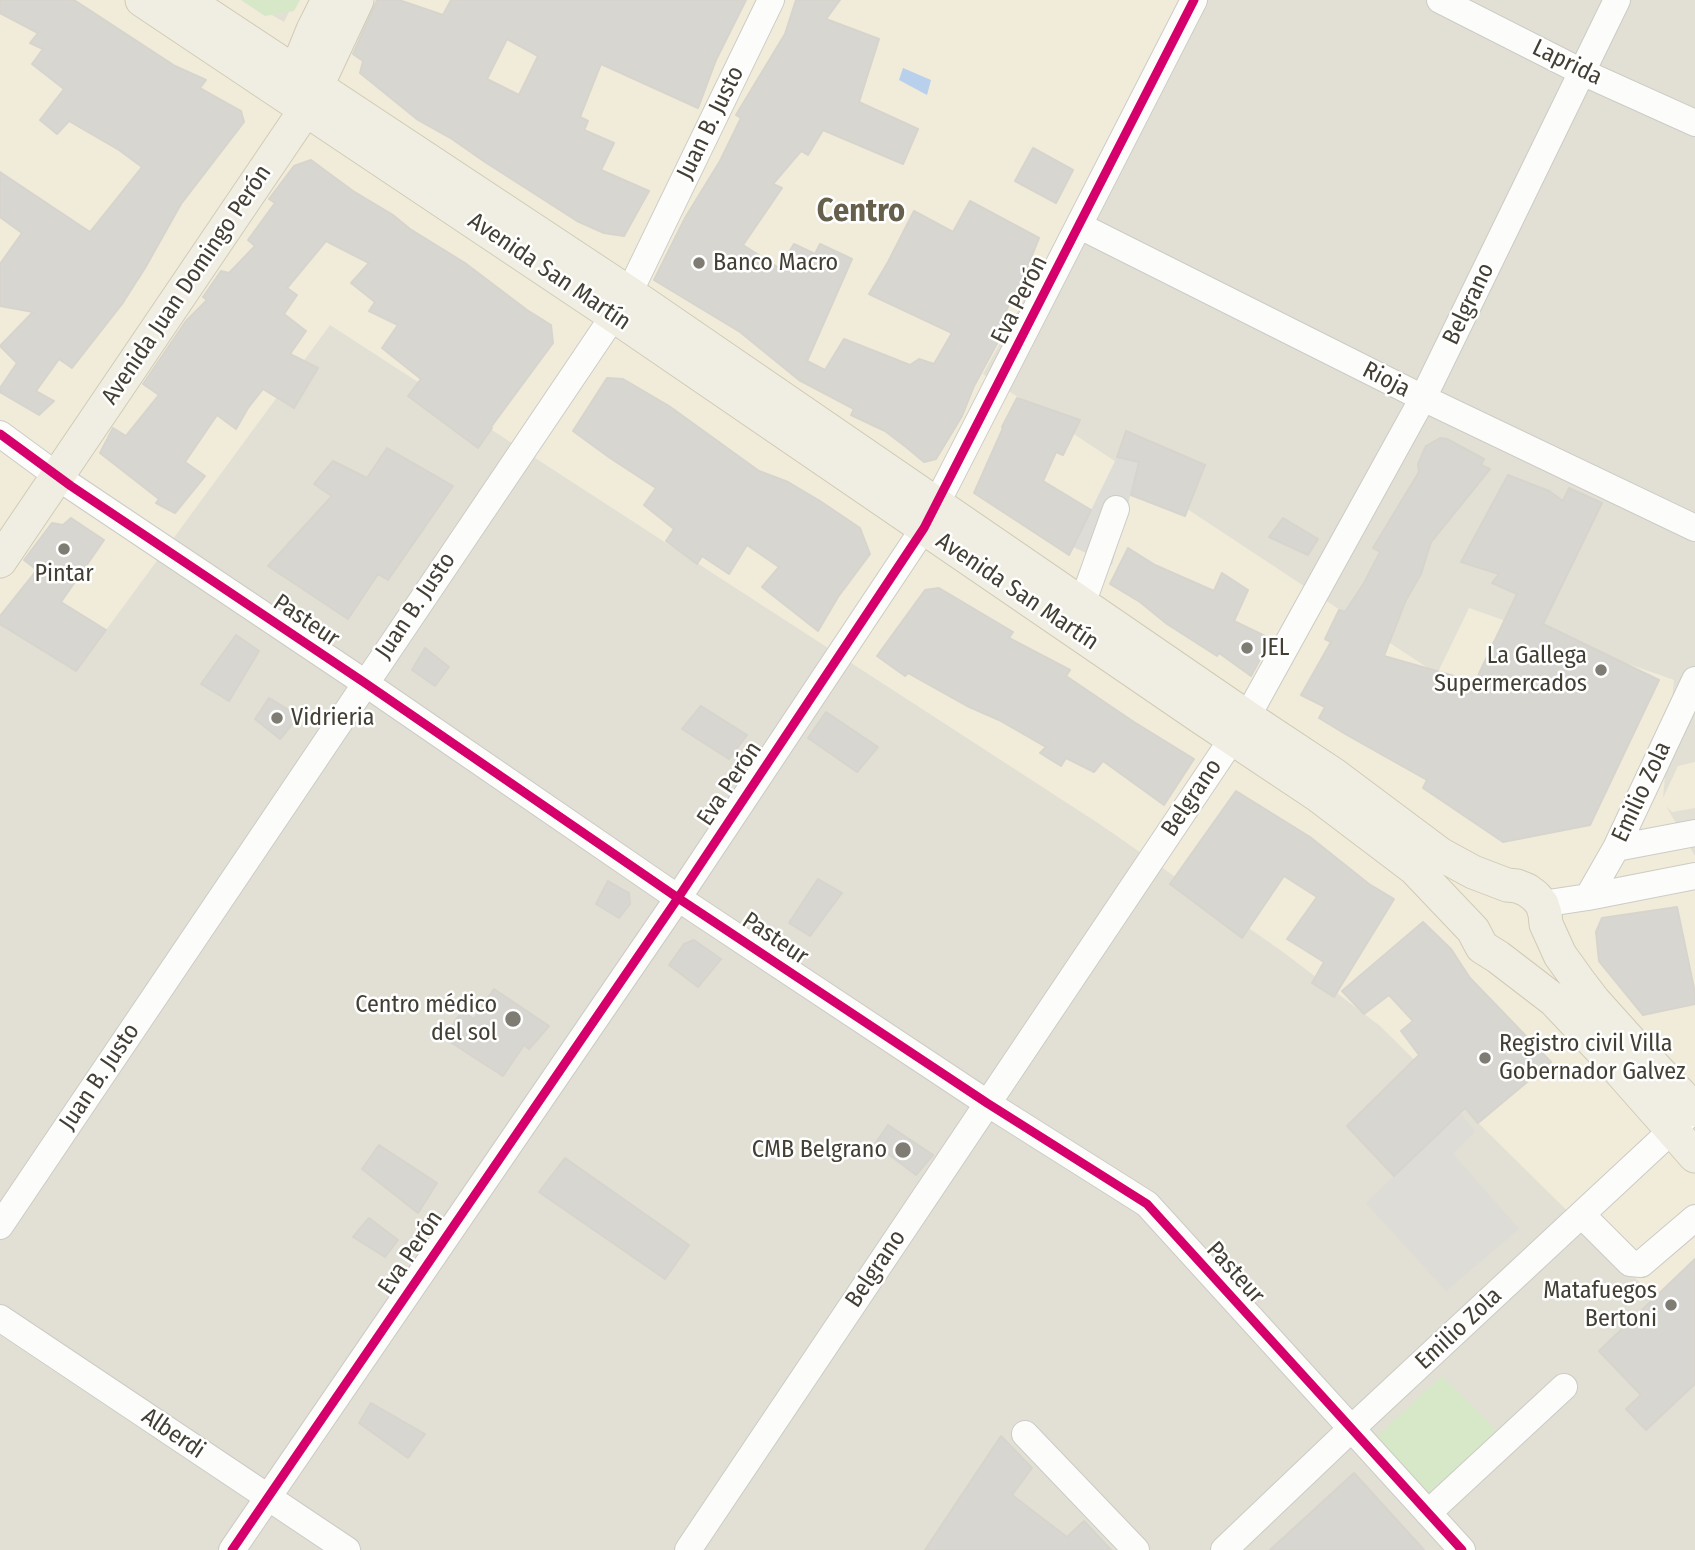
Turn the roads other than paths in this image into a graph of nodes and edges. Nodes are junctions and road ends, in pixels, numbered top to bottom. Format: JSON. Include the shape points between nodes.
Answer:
{"nodes":[{"id":1,"x":142,"y":0,"type":"edge"},
{"id":2,"x":186,"y":0,"type":"edge"},
{"id":3,"x":328,"y":0,"type":"edge"},
{"id":4,"x":357,"y":0,"type":"edge"},
{"id":5,"x":771,"y":0,"type":"edge"},
{"id":6,"x":1194,"y":0,"type":"edge"},
{"id":7,"x":1440,"y":0,"type":"edge"},
{"id":8,"x":1617,"y":0,"type":"edge"},
{"id":9,"x":1582,"y":72,"type":"junction"},
{"id":10,"x":301,"y":91,"type":"junction"},
{"id":11,"x":1695,"y":123,"type":"edge"},
{"id":12,"x":1080,"y":226,"type":"junction"},
{"id":13,"x":621,"y":304,"type":"junction"},
{"id":14,"x":1423,"y":398,"type":"junction"},
{"id":15,"x":0,"y":434,"type":"edge"},
{"id":16,"x":50,"y":471,"type":"junction"},
{"id":17,"x":1116,"y":509,"type":"dead end"},
{"id":18,"x":930,"y":516,"type":"junction"},
{"id":19,"x":1695,"y":528,"type":"edge"},
{"id":20,"x":0,"y":530,"type":"edge"},
{"id":21,"x":0,"y":561,"type":"edge"},
{"id":22,"x":1082,"y":604,"type":"junction"},
{"id":23,"x":1695,"y":680,"type":"edge"},
{"id":24,"x":365,"y":683,"type":"junction"},
{"id":25,"x":1239,"y":728,"type":"junction"},
{"id":26,"x":1695,"y":833,"type":"edge"},
{"id":27,"x":1616,"y":848,"type":"junction"},
{"id":28,"x":1695,"y":876,"type":"edge"},
{"id":29,"x":1507,"y":885,"type":"junction"},
{"id":30,"x":1588,"y":897,"type":"junction"},
{"id":31,"x":678,"y":898,"type":"junction"},
{"id":32,"x":1544,"y":914,"type":"junction"},
{"id":33,"x":1473,"y":930,"type":"junction"},
{"id":34,"x":1498,"y":957,"type":"junction"},
{"id":35,"x":987,"y":1103,"type":"junction"},
{"id":36,"x":1687,"y":1116,"type":"edge"},
{"id":37,"x":1695,"y":1156,"type":"edge"},
{"id":38,"x":1582,"y":1214,"type":"junction"},
{"id":39,"x":1695,"y":1218,"type":"edge"},
{"id":40,"x":0,"y":1226,"type":"edge"},
{"id":41,"x":0,"y":1318,"type":"edge"},
{"id":42,"x":1564,"y":1387,"type":"dead end"},
{"id":43,"x":1351,"y":1429,"type":"junction"},
{"id":44,"x":1026,"y":1434,"type":"dead end"},
{"id":45,"x":268,"y":1498,"type":"junction"},
{"id":46,"x":1428,"y":1513,"type":"junction"},
{"id":47,"x":232,"y":1550,"type":"edge"},
{"id":48,"x":346,"y":1550,"type":"edge"},
{"id":49,"x":688,"y":1550,"type":"edge"},
{"id":50,"x":1136,"y":1550,"type":"edge"},
{"id":51,"x":1224,"y":1550,"type":"edge"},
{"id":52,"x":1462,"y":1550,"type":"edge"}],
"edges":[{"from":1,"to":10,"type":"main road","name":"Avenida San Martín"},
{"from":2,"to":10,"type":"main road","name":"Avenida San Martín"},
{"from":3,"to":10,"type":"main road","name":"Avenida Juan Domingo Perón"},
{"from":4,"to":10,"type":"main road","name":"Avenida Juan Domingo Perón"},
{"from":5,"to":13,"type":"street","name":"Juan B. Justo"},
{"from":6,"to":12,"type":"street","name":"Eva Perón"},
{"from":7,"to":9,"type":"street","name":"Laprida"},
{"from":8,"to":9,"type":"street","name":"Belgrano"},
{"from":9,"to":11,"type":"street","name":"Laprida"},
{"from":9,"to":14,"type":"street","name":"Belgrano"},
{"from":10,"to":13,"type":"main road","name":"Avenida San Martín"},
{"from":10,"to":16,"type":"main road","name":"Avenida Juan Domingo Perón"},
{"from":12,"to":14,"type":"street","name":"Rioja"},
{"from":12,"to":18,"type":"street","name":"Eva Perón"},
{"from":13,"to":18,"type":"main road","name":"Avenida San Martín"},
{"from":13,"to":24,"type":"street","name":"Juan B. Justo"},
{"from":14,"to":19,"type":"street","name":"Rioja"},
{"from":14,"to":25,"type":"street","name":"Belgrano"},
{"from":15,"to":16,"type":"street","name":"Pasteur"},
{"from":16,"to":20,"type":"main road","name":"Avenida Juan Domingo Perón"},
{"from":16,"to":21,"type":"main road","name":"Avenida Juan Domingo Perón"},
{"from":16,"to":24,"type":"street","name":"Pasteur"},
{"from":17,"to":22,"type":"street"},
{"from":18,"to":22,"type":"main road","name":"Avenida San Martín"},
{"from":18,"to":25,"type":"main road","name":"Avenida San Martín"},
{"from":18,"to":31,"type":"street","name":"Eva Perón"},
{"from":22,"to":25,"type":"main road","name":"Avenida San Martín"},
{"from":23,"to":27,"type":"street","name":"Emilio Zola"},
{"from":24,"to":31,"type":"street","name":"Pasteur"},
{"from":24,"to":40,"type":"street","name":"Juan B. Justo"},
{"from":25,"to":29,"type":"main road","name":"Avenida San Martín","via":[[1334,774],[1440,855]]},
{"from":25,"to":33,"type":"main road","name":"Avenida San Martín","via":[[1414,868]]},
{"from":25,"to":35,"type":"street","name":"Belgrano"},
{"from":26,"to":27,"type":"street"},
{"from":27,"to":30,"type":"street","name":"Emilio Zola"},
{"from":28,"to":30,"type":"street"},
{"from":29,"to":32,"type":"main road","name":"Avenida San Martín","via":[[1535,896]]},
{"from":29,"to":33,"type":"main road","via":[[1496,887],[1480,900]]},
{"from":30,"to":32,"type":"street"},
{"from":31,"to":35,"type":"street","name":"Pasteur"},
{"from":31,"to":45,"type":"street","name":"Eva Perón"},
{"from":32,"to":34,"type":"main road","via":[[1542,940],[1531,952],[1515,959]]},
{"from":32,"to":36,"type":"main road","name":"Avenida San Martín","via":[[1560,955]]},
{"from":33,"to":34,"type":"main road","name":"Avenida San Martín","via":[[1482,947]]},
{"from":34,"to":36,"type":"main road","name":"Avenida San Martín","via":[[1554,1000],[1604,1053]]},
{"from":35,"to":43,"type":"street","name":"Pasteur","via":[[1147,1204]]},
{"from":35,"to":49,"type":"street","name":"Belgrano"},
{"from":36,"to":37,"type":"main road","name":"Avenida San Martín"},
{"from":36,"to":38,"type":"street","name":"Emilio Zola"},
{"from":38,"to":39,"type":"street","via":[[1635,1264],[1641,1264]]},
{"from":38,"to":43,"type":"street","name":"Emilio Zola"},
{"from":41,"to":45,"type":"street","name":"Alberdi"},
{"from":42,"to":46,"type":"street"},
{"from":43,"to":46,"type":"street","name":"Pasteur"},
{"from":43,"to":51,"type":"street","name":"Emilio Zola"},
{"from":44,"to":50,"type":"street"},
{"from":45,"to":47,"type":"street","name":"Eva Perón"},
{"from":45,"to":48,"type":"street","name":"Alberdi"},
{"from":46,"to":52,"type":"street","name":"Pasteur"}]}
